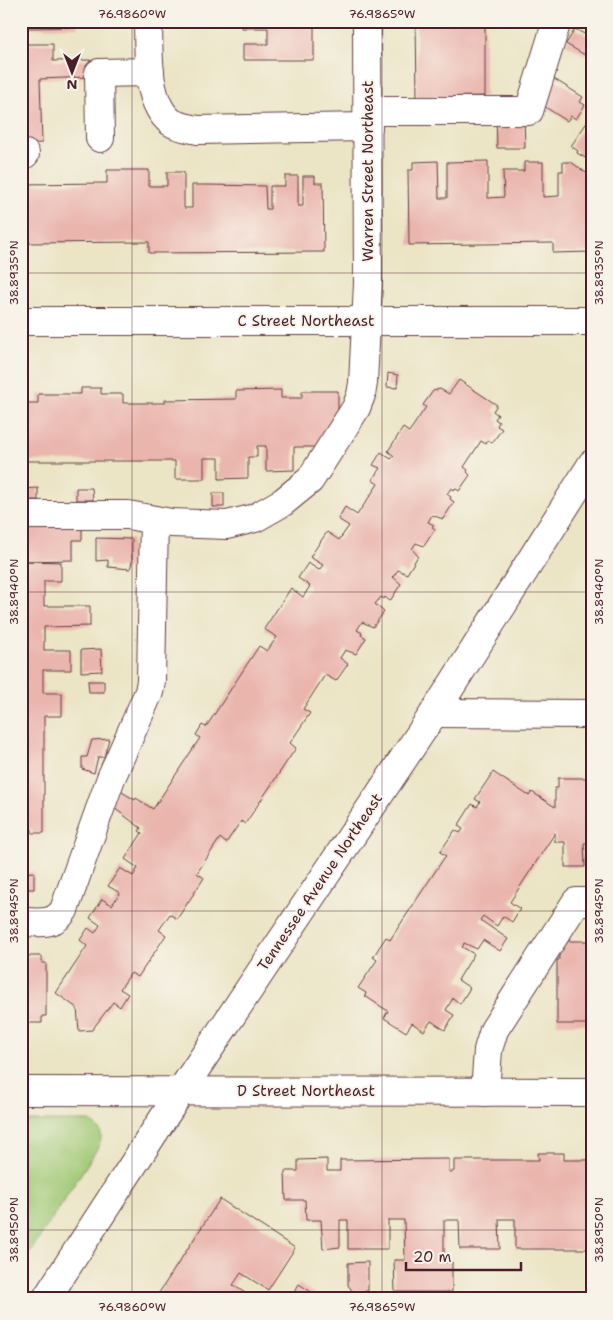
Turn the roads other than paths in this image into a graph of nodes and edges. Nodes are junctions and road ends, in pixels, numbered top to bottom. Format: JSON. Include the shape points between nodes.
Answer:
{"nodes":[{"id":1,"x":148,"y":21,"type":"edge"},
{"id":2,"x":368,"y":21,"type":"edge"},
{"id":3,"x":557,"y":21,"type":"edge"},
{"id":4,"x":150,"y":72,"type":"junction"},
{"id":5,"x":368,"y":119,"type":"junction"},
{"id":6,"x":100,"y":138,"type":"dead end"},
{"id":7,"x":21,"y":321,"type":"edge"},
{"id":8,"x":367,"y":321,"type":"junction"},
{"id":9,"x":592,"y":321,"type":"edge"},
{"id":10,"x":592,"y":464,"type":"edge"},
{"id":11,"x":21,"y":515,"type":"edge"},
{"id":12,"x":154,"y":520,"type":"junction"},
{"id":13,"x":434,"y":713,"type":"junction"},
{"id":14,"x":592,"y":714,"type":"edge"},
{"id":15,"x":592,"y":902,"type":"edge"},
{"id":16,"x":21,"y":922,"type":"edge"},
{"id":17,"x":21,"y":1091,"type":"edge"},
{"id":18,"x":181,"y":1091,"type":"junction"},
{"id":19,"x":485,"y":1092,"type":"junction"},
{"id":20,"x":592,"y":1092,"type":"edge"},
{"id":21,"x":46,"y":1299,"type":"edge"}],
"edges":[{"from":1,"to":4,"type":"street"},
{"from":2,"to":5,"type":"street","name":"Warren Street Northeast"},
{"from":3,"to":5,"type":"street","via":[[529,110]]},
{"from":4,"to":5,"type":"street","via":[[153,91],[165,116],[187,128],[198,130]]},
{"from":4,"to":6,"type":"street","via":[[99,73]]},
{"from":5,"to":8,"type":"street","name":"Warren Street Northeast"},
{"from":7,"to":8,"type":"street","name":"C Street Northeast"},
{"from":8,"to":9,"type":"street","name":"C Street Northeast"},
{"from":8,"to":12,"type":"street","name":"Warren Street Northeast","via":[[361,395],[310,480],[283,502],[241,522],[208,524]]},
{"from":10,"to":13,"type":"street","name":"Tennessee Avenue Northeast"},
{"from":11,"to":12,"type":"street","name":"Warren Street Northeast","via":[[128,515]]},
{"from":12,"to":16,"type":"street","via":[[149,692],[111,778],[60,918]]},
{"from":13,"to":14,"type":"street"},
{"from":13,"to":18,"type":"street","name":"Tennessee Avenue Northeast"},
{"from":15,"to":19,"type":"street","via":[[576,902],[494,1030],[488,1050]]},
{"from":17,"to":18,"type":"street","name":"D Street Northeast"},
{"from":18,"to":19,"type":"street","name":"D Street Northeast"},
{"from":18,"to":21,"type":"street","name":"Tennessee Avenue Northeast"},
{"from":19,"to":20,"type":"street","name":"D Street Northeast"}]}
